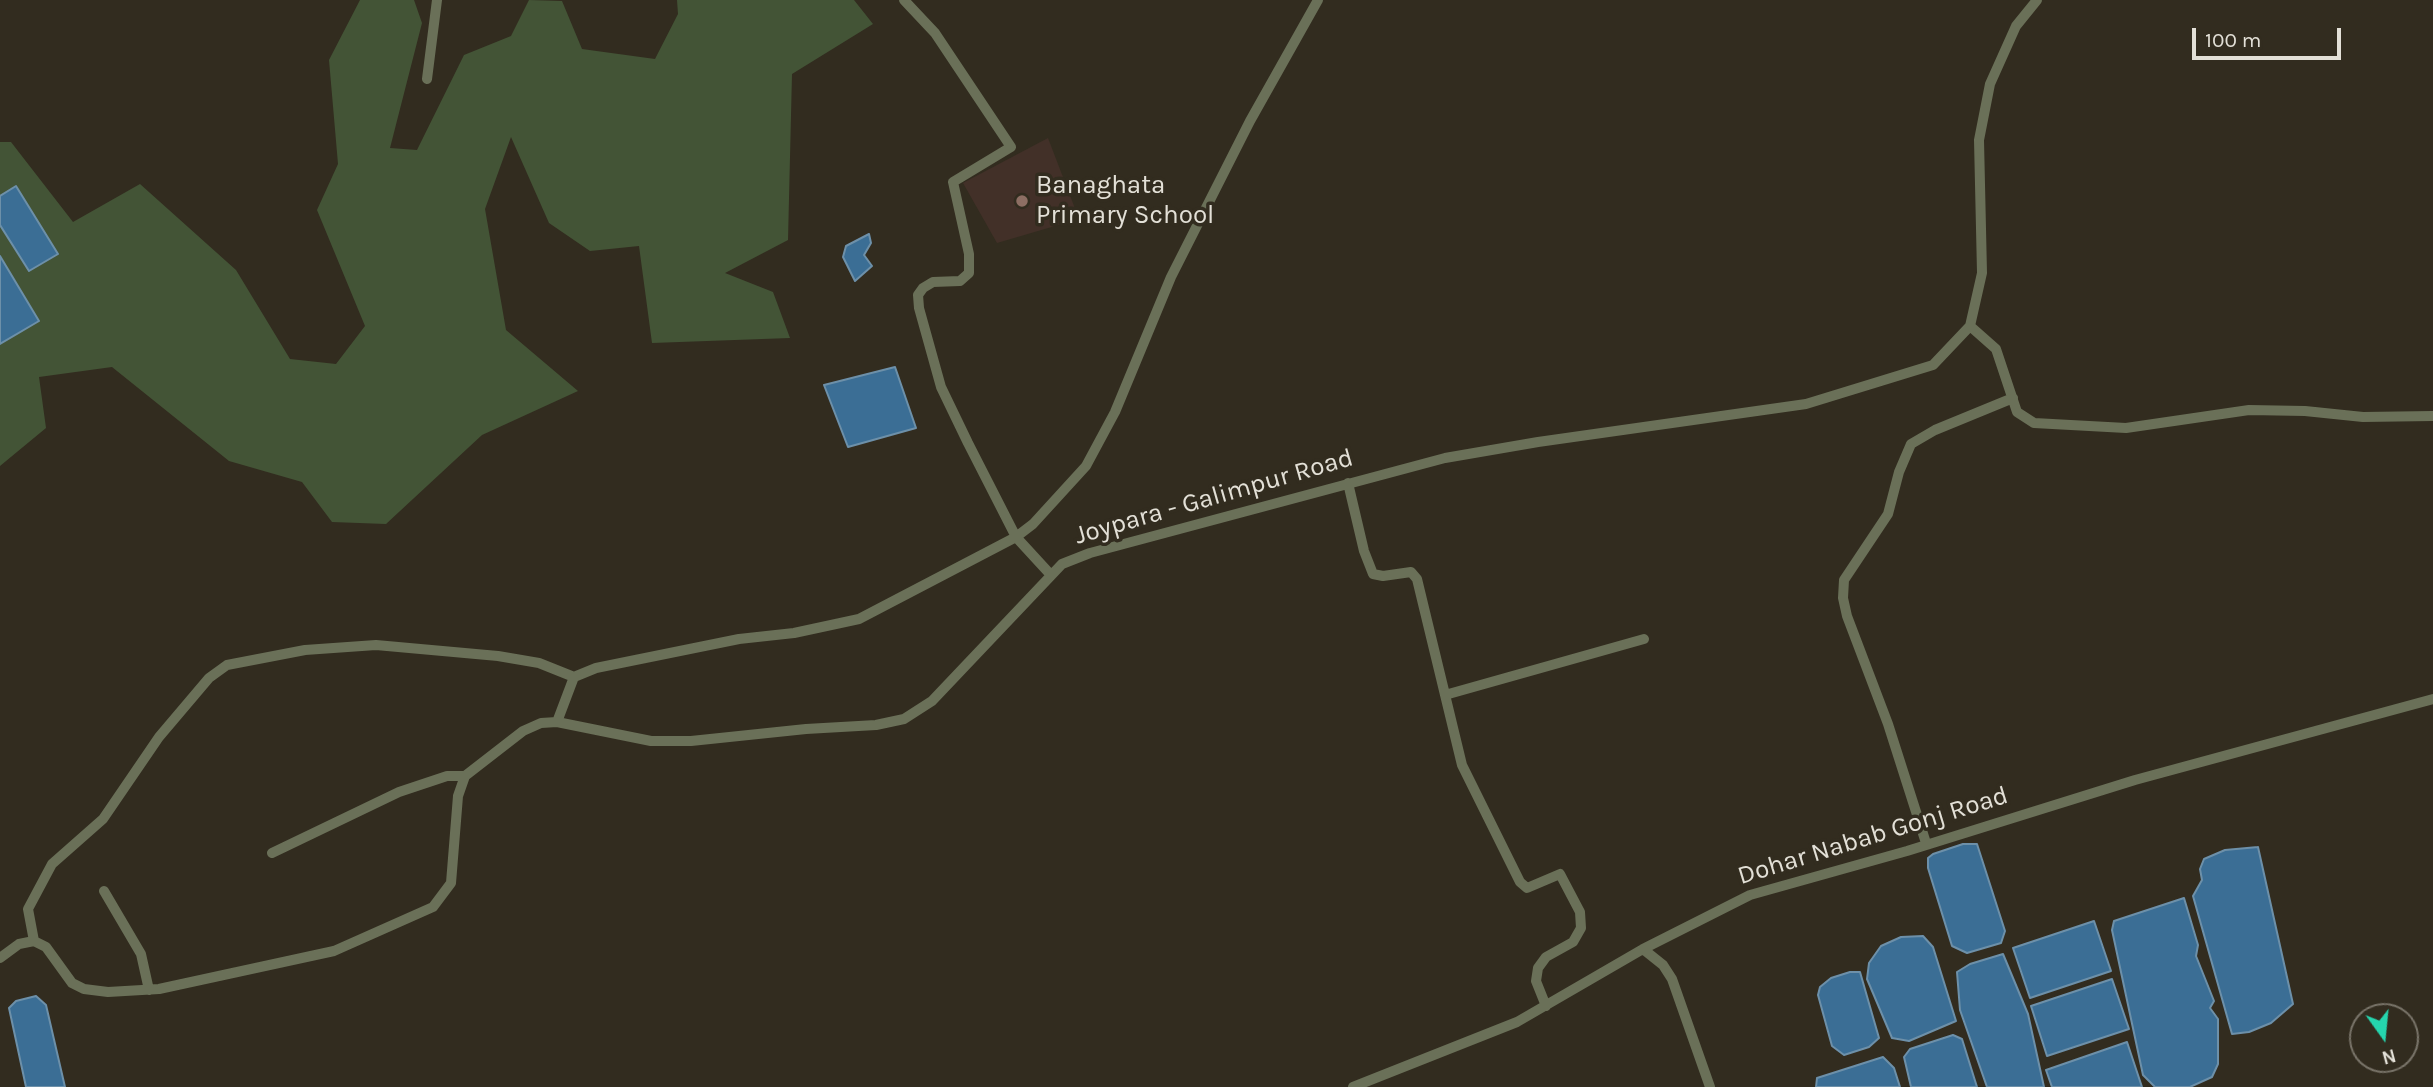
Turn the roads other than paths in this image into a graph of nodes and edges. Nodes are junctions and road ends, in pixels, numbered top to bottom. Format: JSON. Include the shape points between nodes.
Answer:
{"nodes":[{"id":1,"x":437,"y":0,"type":"edge"},
{"id":2,"x":904,"y":0,"type":"edge"},
{"id":3,"x":1318,"y":0,"type":"edge"},
{"id":4,"x":2037,"y":0,"type":"edge"},
{"id":5,"x":427,"y":79,"type":"dead end"},
{"id":6,"x":1970,"y":326,"type":"junction"},
{"id":7,"x":2012,"y":398,"type":"junction"},
{"id":8,"x":2433,"y":416,"type":"edge"},
{"id":9,"x":1348,"y":484,"type":"junction"},
{"id":10,"x":1016,"y":537,"type":"junction"},
{"id":11,"x":1050,"y":574,"type":"junction"},
{"id":12,"x":1644,"y":639,"type":"dead end"},
{"id":13,"x":574,"y":677,"type":"junction"},
{"id":14,"x":1445,"y":695,"type":"junction"},
{"id":15,"x":2433,"y":699,"type":"edge"},
{"id":16,"x":557,"y":722,"type":"junction"},
{"id":17,"x":465,"y":776,"type":"junction"},
{"id":18,"x":1926,"y":843,"type":"junction"},
{"id":19,"x":272,"y":853,"type":"dead end"},
{"id":20,"x":104,"y":891,"type":"dead end"},
{"id":21,"x":34,"y":941,"type":"junction"},
{"id":22,"x":1643,"y":949,"type":"junction"},
{"id":23,"x":0,"y":958,"type":"edge"},
{"id":24,"x":149,"y":989,"type":"junction"},
{"id":25,"x":1546,"y":1006,"type":"junction"},
{"id":26,"x":1353,"y":1087,"type":"edge"},
{"id":27,"x":1710,"y":1087,"type":"edge"}],
"edges":[{"from":1,"to":5,"type":"street"},
{"from":2,"to":10,"type":"street","via":[[935,33],[1011,147],[953,182],[969,254],[966,279],[933,282],[918,295],[941,387]]},
{"from":3,"to":10,"type":"street","via":[[1171,277],[1115,412],[1086,466],[1034,524]]},
{"from":4,"to":6,"type":"street","via":[[2016,26],[1990,84],[1979,140],[1982,273]]},
{"from":6,"to":7,"type":"street","via":[[1996,349]]},
{"from":6,"to":9,"type":"street","name":"Joypara - Galimpur Road","via":[[1933,365],[1806,404],[1446,458]]},
{"from":7,"to":8,"type":"street","via":[[2024,418],[2058,426],[2126,428],[2249,410]]},
{"from":7,"to":18,"type":"street","via":[[1911,444],[1888,514],[1844,580],[1847,616]]},
{"from":9,"to":11,"type":"street","name":"Joypara - Galimpur Road","via":[[1090,553]]},
{"from":9,"to":14,"type":"street","via":[[1373,573],[1411,572],[1418,579]]},
{"from":10,"to":11,"type":"street"},
{"from":10,"to":13,"type":"street","via":[[859,619],[684,650]]},
{"from":11,"to":16,"type":"street","name":"Joypara - Galimpur Road","via":[[932,701],[904,719],[691,741],[652,741]]},
{"from":12,"to":14,"type":"street"},
{"from":13,"to":16,"type":"street"},
{"from":13,"to":21,"type":"street","via":[[539,663],[498,656],[376,645],[304,650],[227,665],[209,678],[159,737],[103,819],[52,864],[28,909]]},
{"from":14,"to":25,"type":"street","via":[[1462,765],[1520,882],[1527,888],[1560,874],[1580,912],[1581,928],[1573,942],[1546,957],[1538,968],[1536,981]]},
{"from":15,"to":18,"type":"street","name":"Dohar Nabab Gonj Road","via":[[2135,780]]},
{"from":16,"to":17,"type":"street","name":"Joypara - Galimpur Road","via":[[523,731]]},
{"from":17,"to":19,"type":"street","via":[[447,776],[399,792]]},
{"from":17,"to":24,"type":"street","via":[[458,796],[451,883],[433,907],[334,951]]},
{"from":18,"to":22,"type":"street","name":"Dohar Nabab Gonj Road","via":[[1750,895]]},
{"from":20,"to":24,"type":"street","via":[[141,954]]},
{"from":21,"to":23,"type":"street","via":[[19,944]]},
{"from":21,"to":24,"type":"street","via":[[46,947],[72,983],[84,989]]},
{"from":22,"to":25,"type":"street","name":"Dohar Nabab Gonj Road"},
{"from":22,"to":27,"type":"street","via":[[1672,979]]},
{"from":25,"to":26,"type":"street","name":"Dohar Nabab Gonj Road","via":[[1517,1023]]}]}
